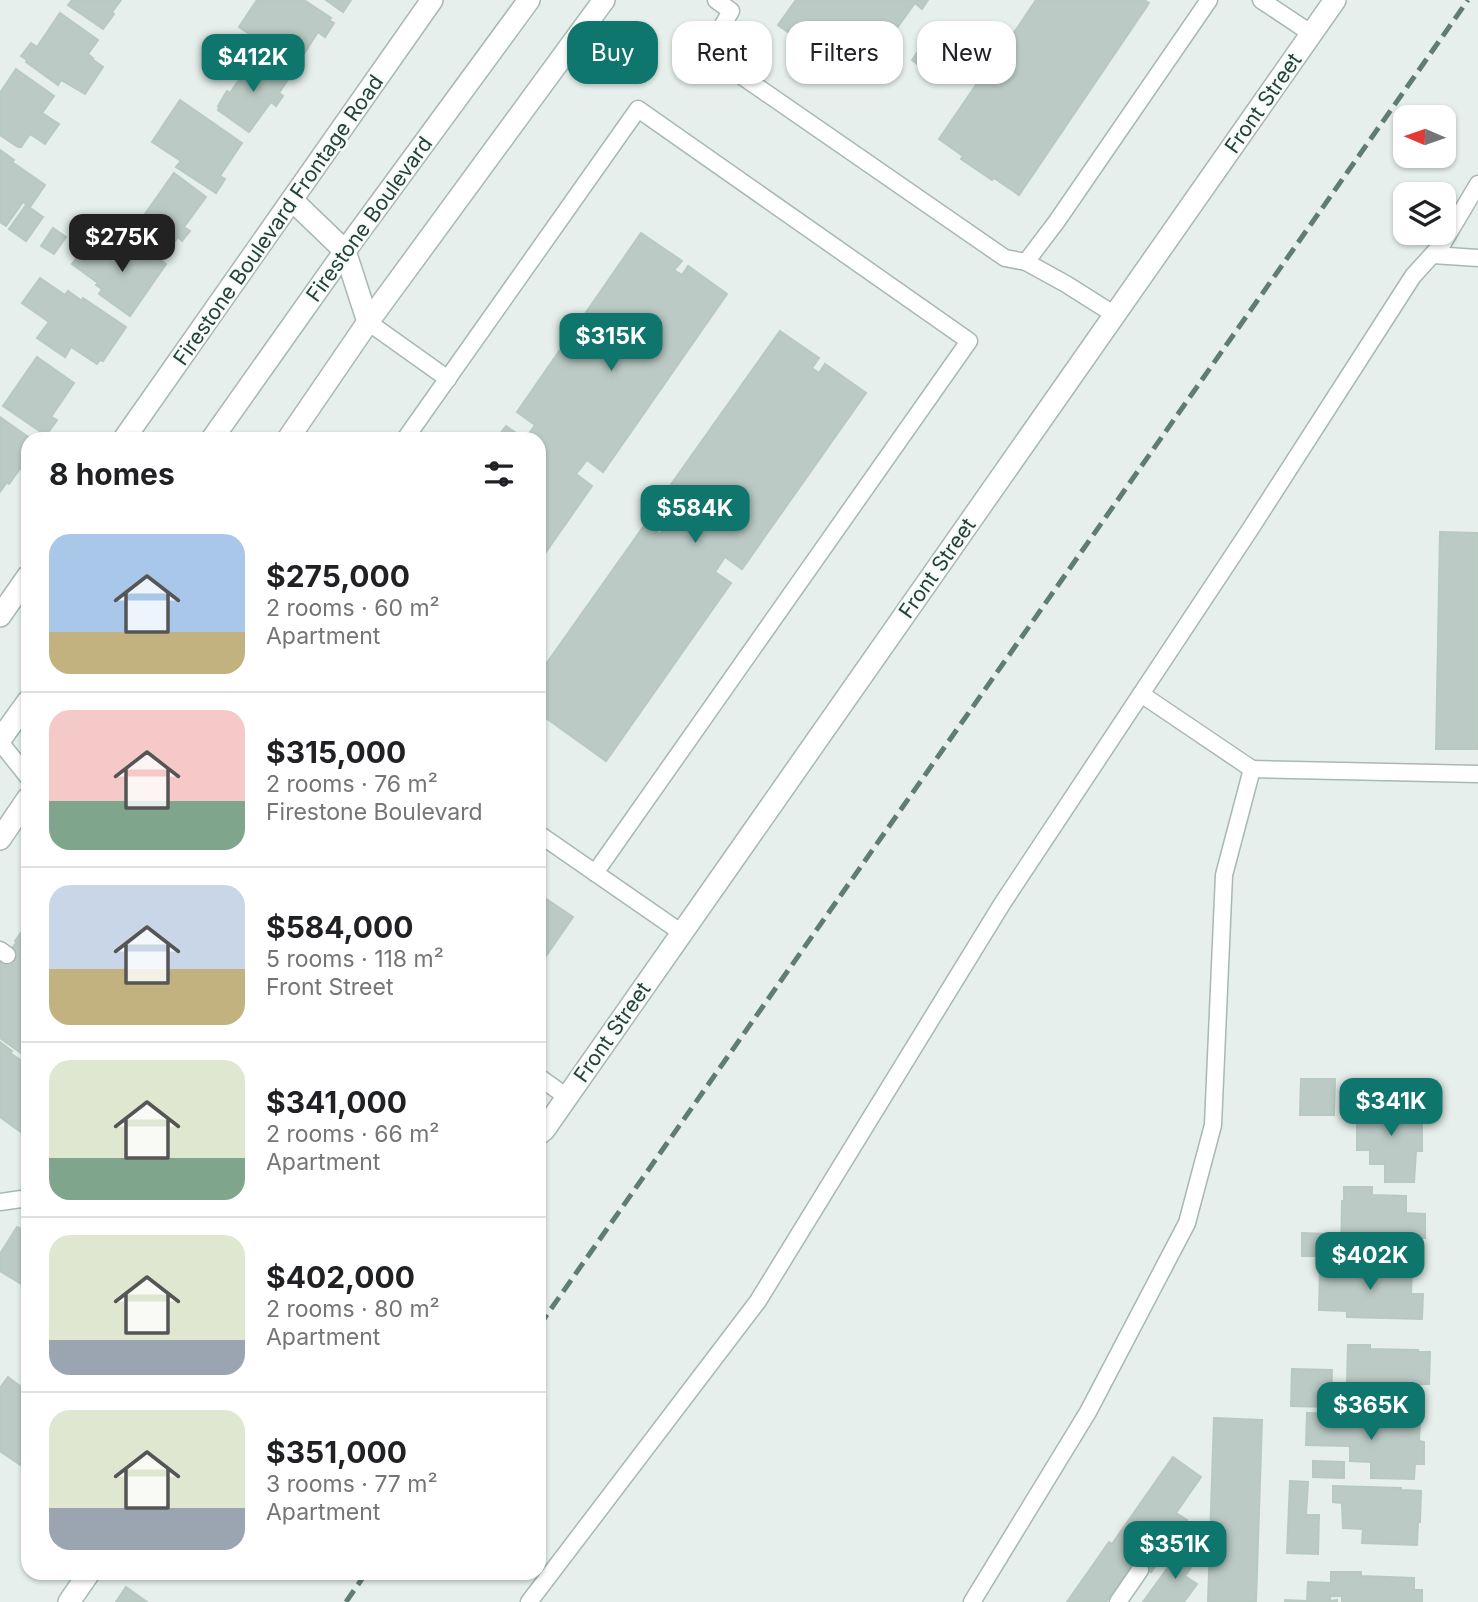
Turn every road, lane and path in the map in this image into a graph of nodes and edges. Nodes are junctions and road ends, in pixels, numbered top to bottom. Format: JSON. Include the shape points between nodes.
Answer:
{"nodes":[{"id":1,"x":432,"y":0,"type":"edge"},
{"id":2,"x":529,"y":0,"type":"edge"},
{"id":3,"x":604,"y":0,"type":"edge"},
{"id":4,"x":716,"y":0,"type":"edge"},
{"id":5,"x":1209,"y":0,"type":"edge"},
{"id":6,"x":1261,"y":0,"type":"edge"},
{"id":7,"x":1335,"y":0,"type":"edge"},
{"id":8,"x":735,"y":6,"type":"edge"},
{"id":9,"x":1312,"y":34,"type":"junction"},
{"id":10,"x":1478,"y":184,"type":"edge"},
{"id":11,"x":292,"y":200,"type":"junction"},
{"id":12,"x":345,"y":251,"type":"junction"},
{"id":13,"x":1433,"y":255,"type":"junction"},
{"id":14,"x":1478,"y":258,"type":"edge"},
{"id":15,"x":1026,"y":262,"type":"junction"},
{"id":16,"x":1115,"y":315,"type":"junction"},
{"id":17,"x":368,"y":322,"type":"junction"},
{"id":18,"x":448,"y":379,"type":"junction"},
{"id":19,"x":129,"y":432,"type":"edge"},
{"id":20,"x":217,"y":432,"type":"edge"},
{"id":21,"x":293,"y":432,"type":"edge"},
{"id":22,"x":410,"y":432,"type":"edge"},
{"id":23,"x":21,"y":586,"type":"edge"},
{"id":24,"x":0,"y":616,"type":"edge"},
{"id":25,"x":1141,"y":694,"type":"junction"},
{"id":26,"x":21,"y":711,"type":"edge"},
{"id":27,"x":0,"y":741,"type":"edge"},
{"id":28,"x":21,"y":768,"type":"edge"},
{"id":29,"x":1252,"y":769,"type":"junction"},
{"id":30,"x":1478,"y":774,"type":"edge"},
{"id":31,"x":21,"y":808,"type":"edge"},
{"id":32,"x":0,"y":839,"type":"edge"},
{"id":33,"x":546,"y":839,"type":"edge"},
{"id":34,"x":595,"y":873,"type":"junction"},
{"id":35,"x":682,"y":933,"type":"junction"},
{"id":36,"x":546,"y":1082,"type":"edge"},
{"id":37,"x":566,"y":1097,"type":"junction"},
{"id":38,"x":546,"y":1127,"type":"edge"},
{"id":39,"x":21,"y":1199,"type":"edge"},
{"id":40,"x":0,"y":1202,"type":"edge"},
{"id":41,"x":1140,"y":1570,"type":"dead end"},
{"id":42,"x":84,"y":1580,"type":"edge"},
{"id":43,"x":69,"y":1602,"type":"edge"},
{"id":44,"x":530,"y":1602,"type":"edge"},
{"id":45,"x":972,"y":1602,"type":"edge"},
{"id":46,"x":1118,"y":1602,"type":"edge"}],
"edges":[{"from":1,"to":11,"type":"street","name":"Firestone Boulevard Frontage Road"},
{"from":2,"to":12,"type":"street","name":"Firestone Boulevard"},
{"from":3,"to":17,"type":"street"},
{"from":4,"to":8,"type":"lane"},
{"from":5,"to":15,"type":"lane"},
{"from":6,"to":9,"type":"lane"},
{"from":7,"to":9,"type":"street","name":"Front Street"},
{"from":8,"to":15,"type":"lane","via":[[707,52],[1005,258]]},
{"from":9,"to":16,"type":"street","name":"Front Street"},
{"from":10,"to":13,"type":"lane"},
{"from":11,"to":12,"type":"street"},
{"from":11,"to":19,"type":"street","name":"Firestone Boulevard Frontage Road"},
{"from":12,"to":17,"type":"street"},
{"from":12,"to":20,"type":"street","name":"Firestone Boulevard"},
{"from":13,"to":14,"type":"lane"},
{"from":13,"to":25,"type":"lane","via":[[1413,276]]},
{"from":15,"to":16,"type":"lane"},
{"from":16,"to":35,"type":"street","name":"Front Street"},
{"from":17,"to":18,"type":"lane"},
{"from":17,"to":21,"type":"street"},
{"from":18,"to":22,"type":"lane"},
{"from":18,"to":34,"type":"lane","via":[[638,109],[969,341]]},
{"from":23,"to":24,"type":"street"},
{"from":25,"to":29,"type":"lane"},
{"from":25,"to":44,"type":"lane","via":[[1002,904],[758,1301]]},
{"from":26,"to":27,"type":"street"},
{"from":27,"to":28,"type":"lane"},
{"from":29,"to":30,"type":"lane"},
{"from":29,"to":45,"type":"lane","via":[[1224,875],[1213,1125],[1187,1223],[1087,1412]]},
{"from":31,"to":32,"type":"street"},
{"from":33,"to":34,"type":"lane"},
{"from":34,"to":35,"type":"lane"},
{"from":35,"to":37,"type":"street","name":"Front Street"},
{"from":36,"to":37,"type":"lane"},
{"from":37,"to":38,"type":"street","name":"Front Street"},
{"from":39,"to":40,"type":"lane"},
{"from":41,"to":46,"type":"lane"},
{"from":42,"to":43,"type":"street"}]}
